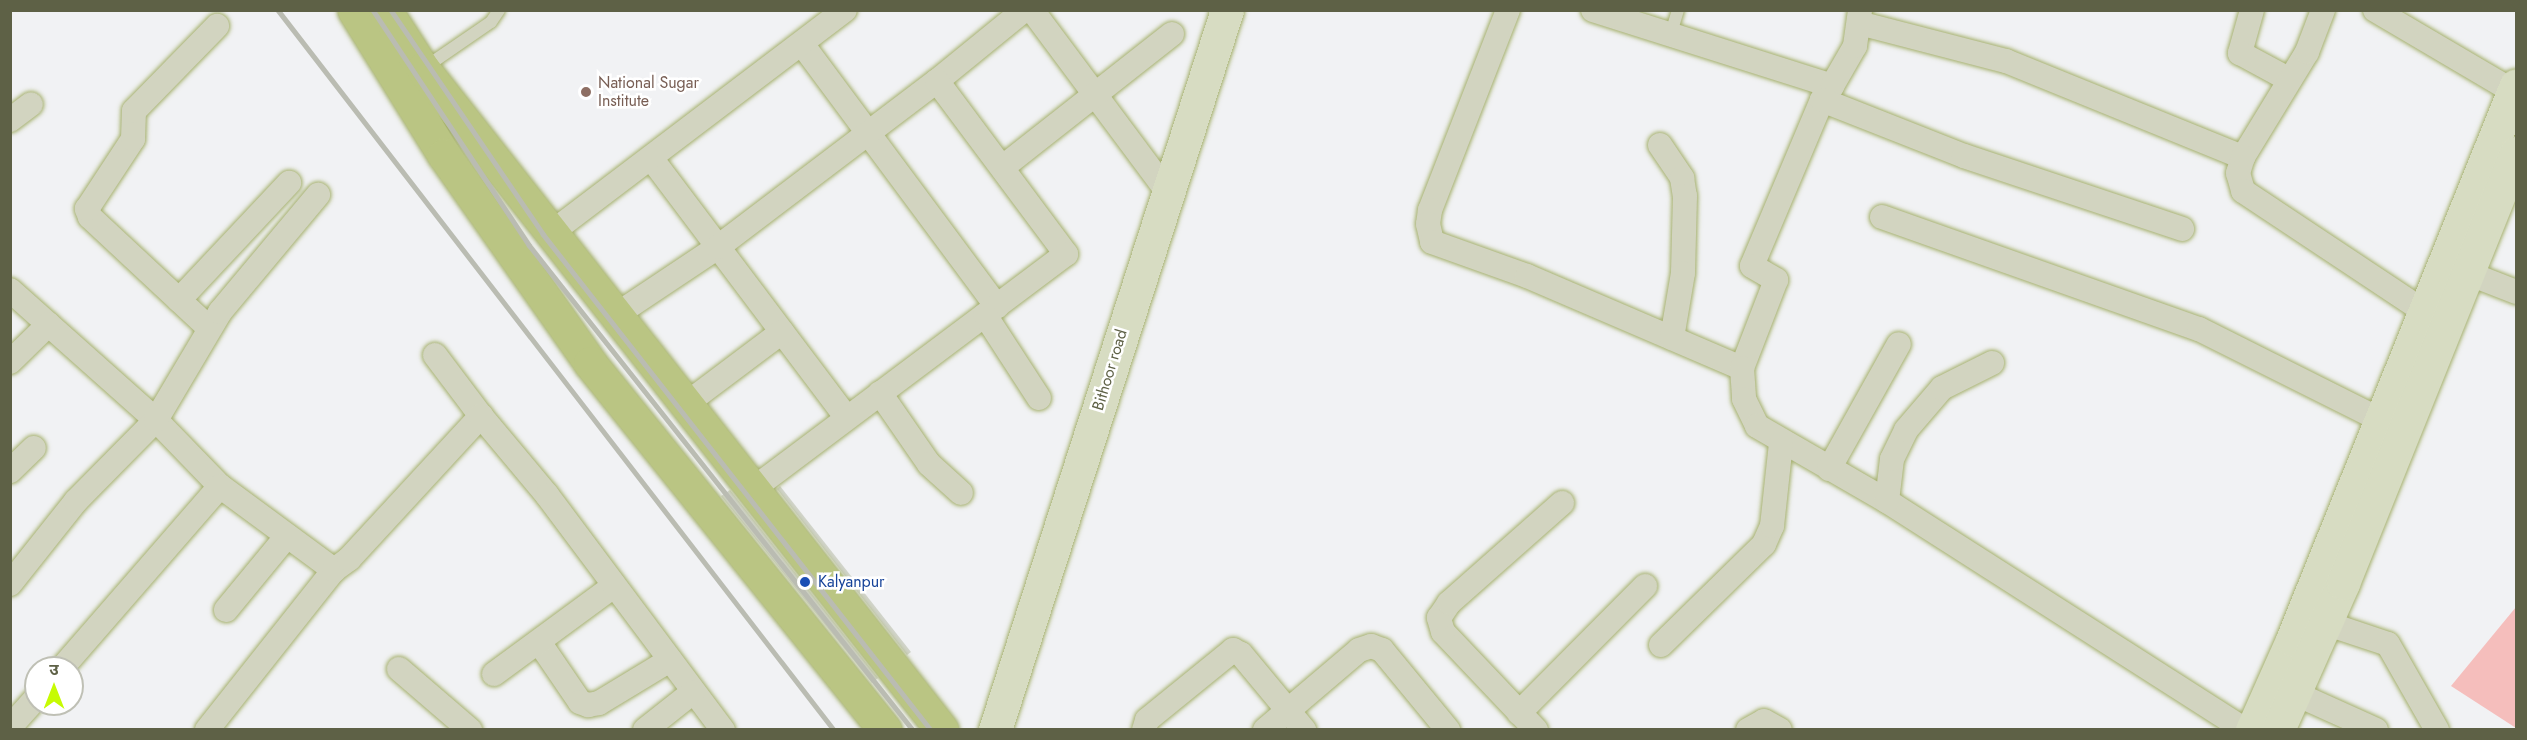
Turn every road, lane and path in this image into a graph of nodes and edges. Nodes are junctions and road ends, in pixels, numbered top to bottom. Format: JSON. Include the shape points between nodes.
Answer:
{"nodes":[{"id":1,"x":354,"y":10,"type":"edge"},
{"id":2,"x":385,"y":10,"type":"edge"},
{"id":3,"x":499,"y":10,"type":"edge"},
{"id":4,"x":845,"y":10,"type":"edge"},
{"id":5,"x":1024,"y":10,"type":"edge"},
{"id":6,"x":1032,"y":10,"type":"edge"},
{"id":7,"x":1227,"y":10,"type":"edge"},
{"id":8,"x":1509,"y":10,"type":"edge"},
{"id":9,"x":1593,"y":10,"type":"edge"},
{"id":10,"x":2252,"y":10,"type":"edge"},
{"id":11,"x":2323,"y":10,"type":"edge"},
{"id":12,"x":2375,"y":10,"type":"edge"},
{"id":13,"x":1860,"y":17,"type":"edge"},
{"id":14,"x":1674,"y":22,"type":"edge"},
{"id":15,"x":217,"y":26,"type":"dead end"},
{"id":16,"x":1172,"y":34,"type":"dead end"},
{"id":17,"x":802,"y":44,"type":"junction"},
{"id":18,"x":411,"y":75,"type":"junction"},
{"id":19,"x":2288,"y":79,"type":"junction"},
{"id":20,"x":937,"y":81,"type":"junction"},
{"id":21,"x":2515,"y":88,"type":"edge"},
{"id":22,"x":1827,"y":93,"type":"junction"},
{"id":23,"x":1094,"y":96,"type":"junction"},
{"id":24,"x":32,"y":104,"type":"dead end"},
{"id":25,"x":10,"y":120,"type":"edge"},
{"id":26,"x":872,"y":133,"type":"junction"},
{"id":27,"x":1660,"y":145,"type":"dead end"},
{"id":28,"x":2517,"y":152,"type":"edge"},
{"id":29,"x":2243,"y":157,"type":"junction"},
{"id":30,"x":651,"y":158,"type":"junction"},
{"id":31,"x":1003,"y":166,"type":"junction"},
{"id":32,"x":290,"y":183,"type":"dead end"},
{"id":33,"x":1167,"y":191,"type":"junction"},
{"id":34,"x":318,"y":195,"type":"dead end"},
{"id":35,"x":1882,"y":217,"type":"dead end"},
{"id":36,"x":2182,"y":229,"type":"dead end"},
{"id":37,"x":551,"y":233,"type":"junction"},
{"id":38,"x":718,"y":247,"type":"junction"},
{"id":39,"x":2456,"y":269,"type":"junction"},
{"id":40,"x":10,"y":290,"type":"edge"},
{"id":41,"x":2517,"y":292,"type":"edge"},
{"id":42,"x":179,"y":300,"type":"junction"},
{"id":43,"x":991,"y":311,"type":"junction"},
{"id":44,"x":2425,"y":312,"type":"junction"},
{"id":45,"x":616,"y":315,"type":"junction"},
{"id":46,"x":49,"y":324,"type":"junction"},
{"id":47,"x":209,"y":328,"type":"junction"},
{"id":48,"x":782,"y":333,"type":"junction"},
{"id":49,"x":1672,"y":338,"type":"junction"},
{"id":50,"x":1899,"y":344,"type":"dead end"},
{"id":51,"x":435,"y":355,"type":"dead end"},
{"id":52,"x":10,"y":362,"type":"edge"},
{"id":53,"x":1992,"y":363,"type":"dead end"},
{"id":54,"x":1742,"y":368,"type":"junction"},
{"id":55,"x":880,"y":393,"type":"junction"},
{"id":56,"x":1039,"y":398,"type":"dead end"},
{"id":57,"x":686,"y":404,"type":"junction"},
{"id":58,"x":482,"y":416,"type":"junction"},
{"id":59,"x":846,"y":417,"type":"junction"},
{"id":60,"x":156,"y":420,"type":"junction"},
{"id":61,"x":2381,"y":420,"type":"junction"},
{"id":62,"x":1781,"y":443,"type":"junction"},
{"id":63,"x":34,"y":448,"type":"dead end"},
{"id":64,"x":1829,"y":469,"type":"junction"},
{"id":65,"x":10,"y":471,"type":"edge"},
{"id":66,"x":220,"y":486,"type":"junction"},
{"id":67,"x":753,"y":489,"type":"junction"},
{"id":68,"x":961,"y":494,"type":"dead end"},
{"id":69,"x":1887,"y":501,"type":"junction"},
{"id":70,"x":1562,"y":503,"type":"dead end"},
{"id":71,"x":287,"y":536,"type":"junction"},
{"id":72,"x":334,"y":570,"type":"junction"},
{"id":73,"x":10,"y":584,"type":"edge"},
{"id":74,"x":614,"y":586,"type":"junction"},
{"id":75,"x":1645,"y":586,"type":"dead end"},
{"id":76,"x":226,"y":610,"type":"dead end"},
{"id":77,"x":2325,"y":623,"type":"junction"},
{"id":78,"x":539,"y":642,"type":"junction"},
{"id":79,"x":1661,"y":645,"type":"dead end"},
{"id":80,"x":72,"y":656,"type":"edge"},
{"id":81,"x":670,"y":660,"type":"junction"},
{"id":82,"x":399,"y":669,"type":"dead end"},
{"id":83,"x":494,"y":674,"type":"dead end"},
{"id":84,"x":693,"y":692,"type":"junction"},
{"id":85,"x":2294,"y":693,"type":"junction"},
{"id":86,"x":1287,"y":711,"type":"junction"},
{"id":87,"x":24,"y":713,"type":"edge"},
{"id":88,"x":1527,"y":721,"type":"edge"},
{"id":89,"x":11,"y":729,"type":"edge"},
{"id":90,"x":207,"y":729,"type":"edge"},
{"id":91,"x":470,"y":729,"type":"edge"},
{"id":92,"x":645,"y":729,"type":"edge"},
{"id":93,"x":723,"y":729,"type":"edge"},
{"id":94,"x":885,"y":729,"type":"edge"},
{"id":95,"x":942,"y":729,"type":"edge"},
{"id":96,"x":994,"y":729,"type":"edge"},
{"id":97,"x":1144,"y":729,"type":"edge"},
{"id":98,"x":1265,"y":729,"type":"edge"},
{"id":99,"x":1304,"y":729,"type":"edge"},
{"id":100,"x":1448,"y":729,"type":"edge"},
{"id":101,"x":1748,"y":729,"type":"edge"},
{"id":102,"x":1780,"y":729,"type":"edge"},
{"id":103,"x":2245,"y":729,"type":"edge"},
{"id":104,"x":2252,"y":729,"type":"edge"},
{"id":105,"x":2278,"y":729,"type":"edge"},
{"id":106,"x":2376,"y":729,"type":"edge"},
{"id":107,"x":2437,"y":729,"type":"edge"}],
"edges":[{"from":1,"to":18,"type":"highway"},
{"from":2,"to":18,"type":"highway"},
{"from":3,"to":18,"type":"lane","via":[[491,22]]},
{"from":4,"to":17,"type":"street"},
{"from":5,"to":20,"type":"street"},
{"from":6,"to":23,"type":"street"},
{"from":7,"to":33,"type":"street","name":"Bithoor road"},
{"from":8,"to":49,"type":"street","via":[[1430,210],[1428,235],[1432,242],[1527,276]]},
{"from":9,"to":14,"type":"street"},
{"from":10,"to":19,"type":"street","via":[[2240,53]]},
{"from":11,"to":19,"type":"street","via":[[2307,52]]},
{"from":12,"to":21,"type":"street"},
{"from":13,"to":22,"type":"street","via":[[1849,59]]},
{"from":13,"to":29,"type":"street","via":[[2006,61]]},
{"from":14,"to":22,"type":"street"},
{"from":15,"to":42,"type":"street","via":[[134,111],[133,139],[87,209],[90,217]]},
{"from":16,"to":23,"type":"street"},
{"from":17,"to":26,"type":"street"},
{"from":17,"to":30,"type":"street"},
{"from":18,"to":37,"type":"highway"},
{"from":18,"to":94,"type":"highway","via":[[444,155],[590,363]]},
{"from":19,"to":29,"type":"street"},
{"from":20,"to":26,"type":"street"},
{"from":20,"to":31,"type":"street"},
{"from":21,"to":39,"type":"street"},
{"from":22,"to":36,"type":"street","via":[[1964,156]]},
{"from":22,"to":54,"type":"street","via":[[1752,266],[1776,280]]},
{"from":23,"to":31,"type":"street"},
{"from":23,"to":33,"type":"street"},
{"from":24,"to":25,"type":"street"},
{"from":26,"to":38,"type":"street"},
{"from":26,"to":43,"type":"street"},
{"from":27,"to":49,"type":"street","via":[[1682,178],[1685,196],[1683,273]]},
{"from":28,"to":39,"type":"street"},
{"from":29,"to":44,"type":"street","via":[[2238,173],[2243,191]]},
{"from":30,"to":37,"type":"street"},
{"from":30,"to":38,"type":"street"},
{"from":31,"to":43,"type":"street","via":[[1066,255]]},
{"from":32,"to":42,"type":"street"},
{"from":33,"to":96,"type":"street","name":"Bithoor road"},
{"from":34,"to":47,"type":"street"},
{"from":35,"to":61,"type":"street","via":[[2199,329]]},
{"from":37,"to":45,"type":"highway"},
{"from":38,"to":45,"type":"street"},
{"from":38,"to":48,"type":"street"},
{"from":39,"to":41,"type":"street"},
{"from":39,"to":44,"type":"street"},
{"from":39,"to":77,"type":"street"},
{"from":40,"to":46,"type":"street"},
{"from":42,"to":47,"type":"street"},
{"from":43,"to":55,"type":"street"},
{"from":43,"to":56,"type":"street"},
{"from":44,"to":61,"type":"street"},
{"from":45,"to":57,"type":"highway"},
{"from":46,"to":52,"type":"street"},
{"from":46,"to":60,"type":"street"},
{"from":47,"to":60,"type":"street"},
{"from":48,"to":57,"type":"street"},
{"from":48,"to":59,"type":"street"},
{"from":49,"to":54,"type":"street"},
{"from":50,"to":64,"type":"street"},
{"from":51,"to":58,"type":"street"},
{"from":53,"to":69,"type":"street","via":[[1942,388],[1906,430],[1892,459]]},
{"from":54,"to":62,"type":"street","via":[[1749,416]]},
{"from":55,"to":59,"type":"street"},
{"from":55,"to":68,"type":"street","via":[[929,464]]},
{"from":57,"to":67,"type":"highway"},
{"from":58,"to":72,"type":"street","via":[[349,559]]},
{"from":58,"to":74,"type":"street"},
{"from":59,"to":67,"type":"street"},
{"from":60,"to":66,"type":"street"},
{"from":60,"to":73,"type":"street","via":[[76,501]]},
{"from":61,"to":104,"type":"street"},
{"from":62,"to":64,"type":"street"},
{"from":62,"to":79,"type":"street","via":[[1772,526],[1764,544]]},
{"from":63,"to":65,"type":"street"},
{"from":64,"to":69,"type":"street"},
{"from":66,"to":71,"type":"street"},
{"from":66,"to":80,"type":"street"},
{"from":67,"to":95,"type":"highway"},
{"from":69,"to":103,"type":"street"},
{"from":70,"to":88,"type":"street","via":[[1449,603],[1440,618],[1443,632]]},
{"from":71,"to":72,"type":"street"},
{"from":71,"to":76,"type":"street"},
{"from":72,"to":90,"type":"street"},
{"from":74,"to":78,"type":"street"},
{"from":74,"to":81,"type":"street"},
{"from":75,"to":88,"type":"street"},
{"from":77,"to":85,"type":"street"},
{"from":77,"to":107,"type":"street","via":[[2388,644]]},
{"from":78,"to":81,"type":"street","via":[[580,702],[588,705],[598,703]]},
{"from":78,"to":83,"type":"street"},
{"from":81,"to":84,"type":"street"},
{"from":82,"to":91,"type":"street"},
{"from":84,"to":92,"type":"street"},
{"from":84,"to":93,"type":"street"},
{"from":85,"to":105,"type":"street"},
{"from":85,"to":106,"type":"street"},
{"from":86,"to":97,"type":"street","via":[[1241,654],[1233,650],[1147,720]]},
{"from":86,"to":98,"type":"street"},
{"from":86,"to":99,"type":"street"},
{"from":86,"to":100,"type":"street","via":[[1359,650],[1371,646],[1382,650]]},
{"from":87,"to":89,"type":"street"},
{"from":101,"to":102,"type":"street","via":[[1764,722]]}]}
